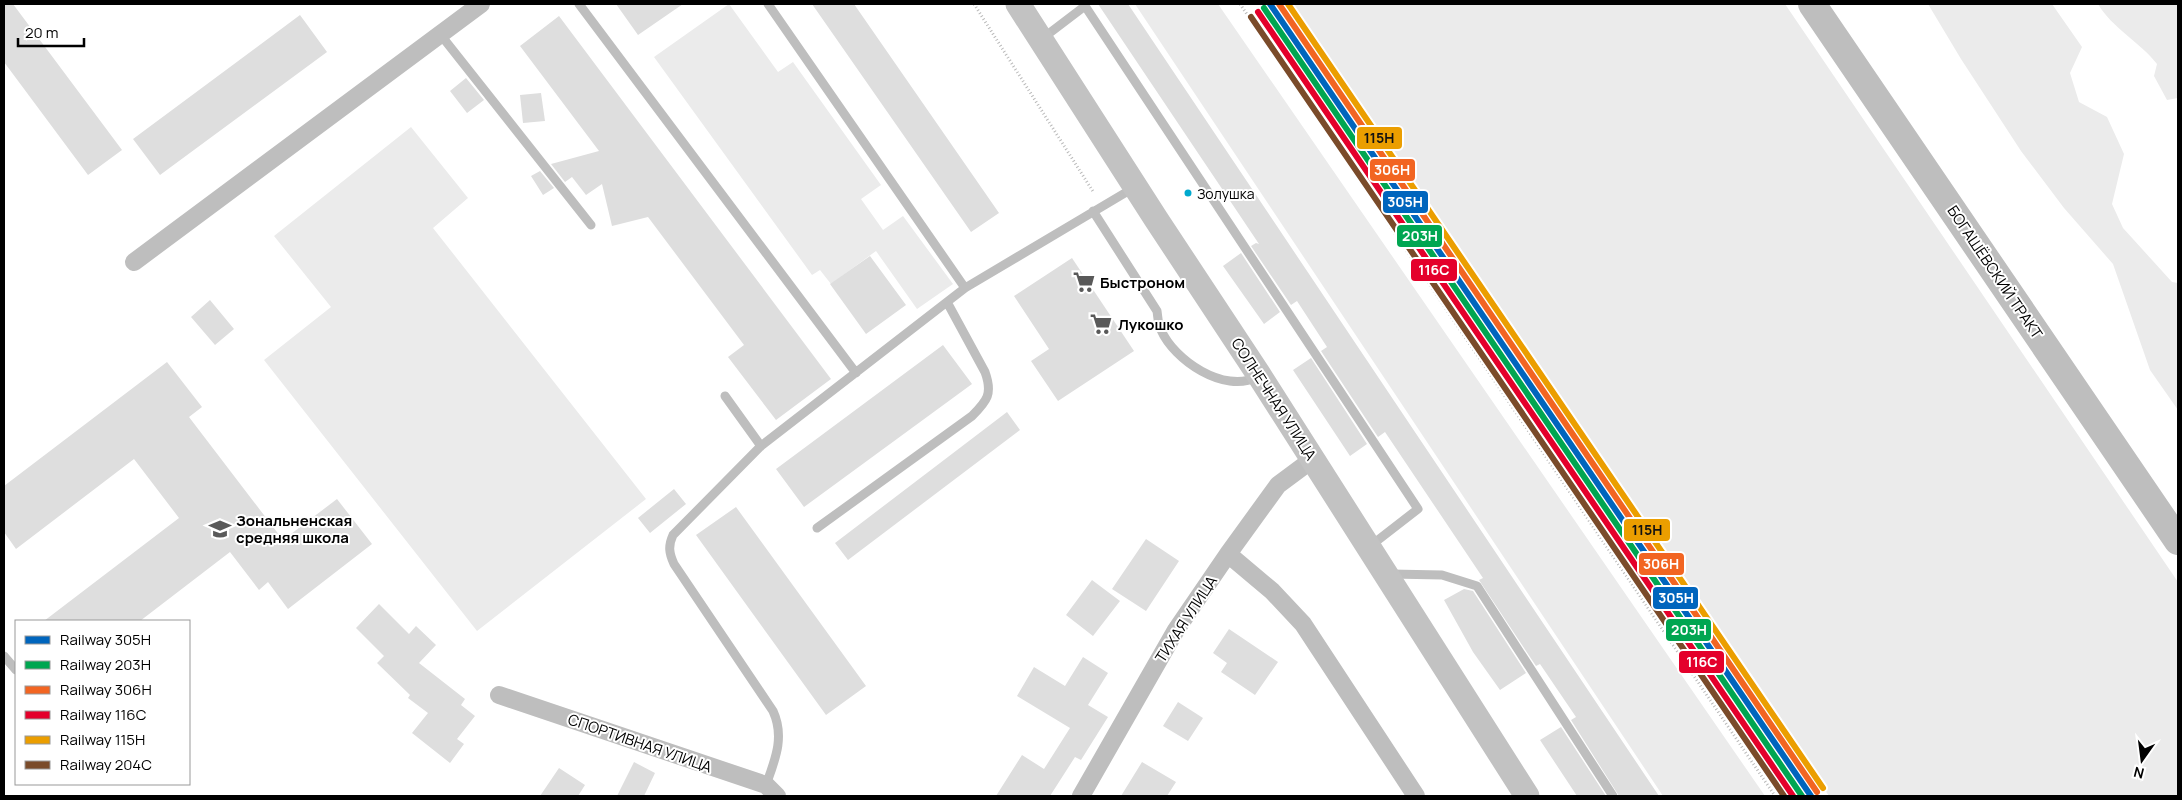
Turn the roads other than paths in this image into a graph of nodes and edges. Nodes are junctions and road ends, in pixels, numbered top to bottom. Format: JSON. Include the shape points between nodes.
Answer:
{"nodes":[{"id":1,"x":481,"y":4,"type":"edge"},
{"id":2,"x":579,"y":4,"type":"edge"},
{"id":3,"x":768,"y":4,"type":"edge"},
{"id":4,"x":1018,"y":4,"type":"edge"},
{"id":5,"x":1812,"y":4,"type":"edge"},
{"id":6,"x":440,"y":34,"type":"junction"},
{"id":7,"x":1041,"y":39,"type":"junction"},
{"id":8,"x":1135,"y":187,"type":"junction"},
{"id":9,"x":1093,"y":212,"type":"junction"},
{"id":10,"x":591,"y":225,"type":"dead end"},
{"id":11,"x":134,"y":262,"type":"dead end"},
{"id":12,"x":965,"y":288,"type":"junction"},
{"id":13,"x":947,"y":302,"type":"junction"},
{"id":14,"x":856,"y":373,"type":"junction"},
{"id":15,"x":1259,"y":376,"type":"junction"},
{"id":16,"x":724,"y":396,"type":"dead end"},
{"id":17,"x":761,"y":446,"type":"junction"},
{"id":18,"x":1313,"y":459,"type":"junction"},
{"id":19,"x":817,"y":528,"type":"dead end"},
{"id":20,"x":2178,"y":541,"type":"edge"},
{"id":21,"x":1369,"y":548,"type":"junction"},
{"id":22,"x":1228,"y":554,"type":"junction"},
{"id":23,"x":1386,"y":574,"type":"junction"},
{"id":24,"x":4,"y":656,"type":"edge"},
{"id":25,"x":15,"y":669,"type":"edge"},
{"id":26,"x":499,"y":695,"type":"dead end"},
{"id":27,"x":771,"y":791,"type":"edge"},
{"id":28,"x":1081,"y":796,"type":"edge"},
{"id":29,"x":1416,"y":796,"type":"edge"},
{"id":30,"x":1527,"y":796,"type":"edge"},
{"id":31,"x":1613,"y":796,"type":"edge"}],
"edges":[{"from":1,"to":6,"type":"street"},
{"from":2,"to":14,"type":"lane"},
{"from":3,"to":12,"type":"lane"},
{"from":4,"to":7,"type":"street","name":"СОЛНЕЧНАЯ УЛИЦА"},
{"from":5,"to":20,"type":"main road","name":"БОГАШЁВСКИЙ ТРАКТ"},
{"from":6,"to":10,"type":"lane"},
{"from":6,"to":11,"type":"street"},
{"from":7,"to":8,"type":"street","name":"СОЛНЕЧНАЯ УЛИЦА"},
{"from":7,"to":21,"type":"lane","via":[[1085,6],[1418,508]]},
{"from":8,"to":9,"type":"lane"},
{"from":8,"to":15,"type":"street","name":"СОЛНЕЧНАЯ УЛИЦА"},
{"from":9,"to":12,"type":"lane"},
{"from":9,"to":15,"type":"lane","via":[[1157,311],[1160,329],[1181,356],[1202,373],[1218,379],[1236,382]]},
{"from":12,"to":13,"type":"lane"},
{"from":13,"to":14,"type":"lane"},
{"from":13,"to":19,"type":"lane","via":[[985,372],[989,383],[988,396],[972,416]]},
{"from":14,"to":17,"type":"lane"},
{"from":15,"to":18,"type":"street","name":"СОЛНЕЧНАЯ УЛИЦА"},
{"from":16,"to":17,"type":"lane"},
{"from":17,"to":27,"type":"lane","via":[[673,535],[669,554],[773,711],[780,735]]},
{"from":18,"to":21,"type":"street","name":"СОЛНЕЧНАЯ УЛИЦА"},
{"from":18,"to":22,"type":"street","name":"ТИХАЯ УЛИЦА","via":[[1278,485]]},
{"from":21,"to":23,"type":"street","name":"СОЛНЕЧНАЯ УЛИЦА"},
{"from":22,"to":28,"type":"street","name":"ТИХАЯ УЛИЦА","via":[[1176,630]]},
{"from":22,"to":29,"type":"street","via":[[1272,591],[1303,624]]},
{"from":23,"to":30,"type":"street","name":"СОЛНЕЧНАЯ УЛИЦА"},
{"from":23,"to":31,"type":"lane","via":[[1442,575],[1477,586]]},
{"from":24,"to":25,"type":"lane"},
{"from":26,"to":27,"type":"street","name":"СПОРТИВНАЯ УЛИЦА"}]}
